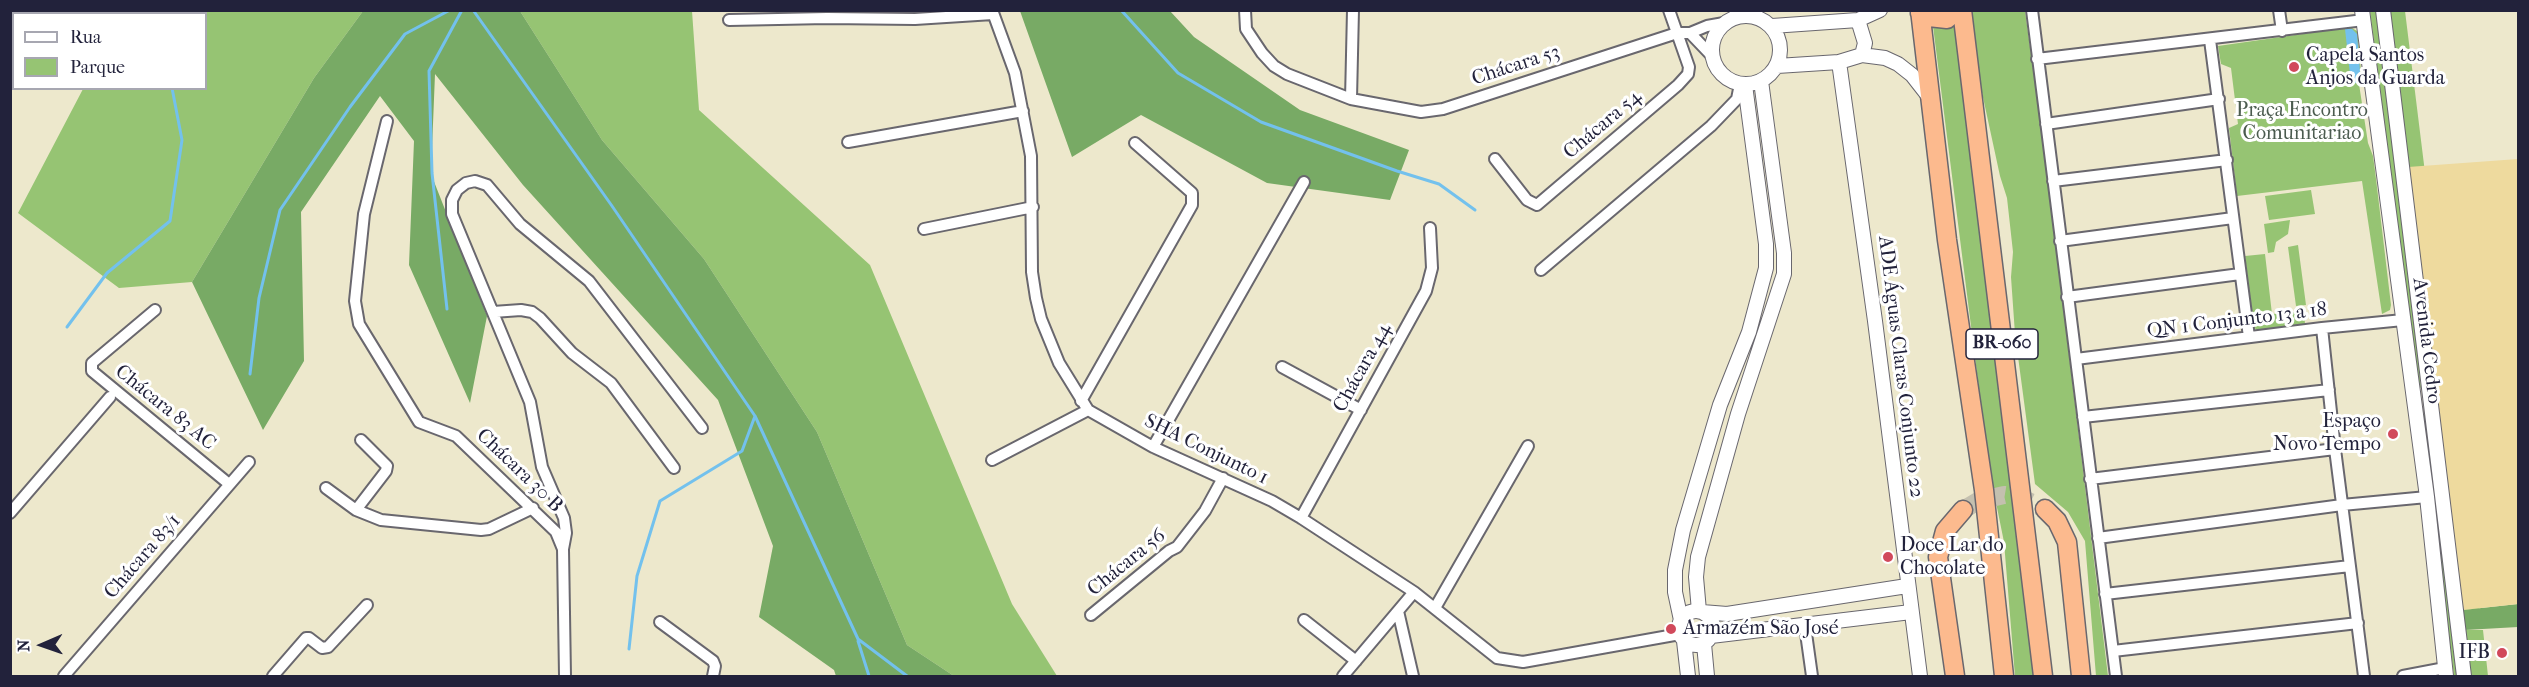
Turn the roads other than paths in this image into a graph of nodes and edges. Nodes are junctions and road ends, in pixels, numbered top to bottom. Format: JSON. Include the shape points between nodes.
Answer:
{"nodes":[{"id":1,"x":1245,"y":10,"type":"edge"},
{"id":2,"x":1353,"y":10,"type":"edge"},
{"id":3,"x":1669,"y":10,"type":"edge"},
{"id":4,"x":1880,"y":10,"type":"edge"},
{"id":5,"x":1955,"y":10,"type":"edge"},
{"id":6,"x":1962,"y":10,"type":"edge"},
{"id":7,"x":2032,"y":10,"type":"edge"},
{"id":8,"x":2279,"y":10,"type":"edge"},
{"id":9,"x":2383,"y":10,"type":"edge"},
{"id":10,"x":993,"y":12,"type":"edge"},
{"id":11,"x":1920,"y":12,"type":"edge"},
{"id":12,"x":1755,"y":13,"type":"edge"},
{"id":13,"x":914,"y":15,"type":"edge"},
{"id":14,"x":2363,"y":15,"type":"edge"},
{"id":15,"x":1835,"y":16,"type":"edge"},
{"id":16,"x":1729,"y":17,"type":"edge"},
{"id":17,"x":729,"y":20,"type":"dead end"},
{"id":18,"x":1858,"y":20,"type":"junction"},
{"id":19,"x":1772,"y":26,"type":"junction"},
{"id":20,"x":2282,"y":32,"type":"junction"},
{"id":21,"x":1677,"y":33,"type":"junction"},
{"id":22,"x":1690,"y":33,"type":"junction"},
{"id":23,"x":2210,"y":40,"type":"junction"},
{"id":24,"x":1862,"y":55,"type":"junction"},
{"id":25,"x":1712,"y":56,"type":"junction"},
{"id":26,"x":2037,"y":59,"type":"junction"},
{"id":27,"x":1839,"y":62,"type":"junction"},
{"id":28,"x":1777,"y":66,"type":"junction"},
{"id":29,"x":1761,"y":81,"type":"junction"},
{"id":30,"x":1743,"y":84,"type":"junction"},
{"id":31,"x":1930,"y":98,"type":"junction"},
{"id":32,"x":1352,"y":99,"type":"junction"},
{"id":33,"x":2219,"y":99,"type":"junction"},
{"id":34,"x":1023,"y":111,"type":"junction"},
{"id":35,"x":387,"y":121,"type":"dead end"},
{"id":36,"x":2046,"y":124,"type":"junction"},
{"id":37,"x":848,"y":142,"type":"dead end"},
{"id":38,"x":1135,"y":143,"type":"dead end"},
{"id":39,"x":1495,"y":159,"type":"dead end"},
{"id":40,"x":2227,"y":160,"type":"junction"},
{"id":41,"x":2053,"y":181,"type":"junction"},
{"id":42,"x":1304,"y":182,"type":"dead end"},
{"id":43,"x":1033,"y":207,"type":"junction"},
{"id":44,"x":2233,"y":218,"type":"junction"},
{"id":45,"x":1430,"y":228,"type":"dead end"},
{"id":46,"x":924,"y":229,"type":"dead end"},
{"id":47,"x":2061,"y":241,"type":"junction"},
{"id":48,"x":1766,"y":268,"type":"junction"},
{"id":49,"x":1541,"y":270,"type":"dead end"},
{"id":50,"x":1784,"y":274,"type":"junction"},
{"id":51,"x":2240,"y":274,"type":"junction"},
{"id":52,"x":2067,"y":297,"type":"junction"},
{"id":53,"x":155,"y":310,"type":"dead end"},
{"id":54,"x":493,"y":312,"type":"junction"},
{"id":55,"x":2403,"y":320,"type":"junction"},
{"id":56,"x":2322,"y":328,"type":"junction"},
{"id":57,"x":2249,"y":337,"type":"junction"},
{"id":58,"x":2076,"y":360,"type":"junction"},
{"id":59,"x":1282,"y":367,"type":"dead end"},
{"id":60,"x":2413,"y":389,"type":"junction"},
{"id":61,"x":2329,"y":390,"type":"junction"},
{"id":62,"x":2430,"y":390,"type":"junction"},
{"id":63,"x":110,"y":397,"type":"dead end"},
{"id":64,"x":1085,"y":405,"type":"junction"},
{"id":65,"x":1361,"y":410,"type":"junction"},
{"id":66,"x":2433,"y":414,"type":"junction"},
{"id":67,"x":2416,"y":415,"type":"junction"},
{"id":68,"x":2083,"y":417,"type":"junction"},
{"id":69,"x":702,"y":428,"type":"dead end"},
{"id":70,"x":361,"y":440,"type":"dead end"},
{"id":71,"x":1528,"y":446,"type":"dead end"},
{"id":72,"x":1153,"y":447,"type":"junction"},
{"id":73,"x":2335,"y":449,"type":"junction"},
{"id":74,"x":992,"y":459,"type":"dead end"},
{"id":75,"x":249,"y":462,"type":"dead end"},
{"id":76,"x":674,"y":468,"type":"dead end"},
{"id":77,"x":1223,"y":478,"type":"junction"},
{"id":78,"x":2091,"y":479,"type":"junction"},
{"id":79,"x":229,"y":484,"type":"junction"},
{"id":80,"x":326,"y":488,"type":"dead end"},
{"id":81,"x":2427,"y":497,"type":"junction"},
{"id":82,"x":2342,"y":505,"type":"junction"},
{"id":83,"x":533,"y":508,"type":"junction"},
{"id":84,"x":2045,"y":509,"type":"tunnel mouth"},
{"id":85,"x":356,"y":510,"type":"junction"},
{"id":86,"x":1963,"y":510,"type":"tunnel mouth"},
{"id":87,"x":10,"y":513,"type":"edge"},
{"id":88,"x":1301,"y":518,"type":"junction"},
{"id":89,"x":2098,"y":538,"type":"junction"},
{"id":90,"x":563,"y":549,"type":"junction"},
{"id":91,"x":2350,"y":566,"type":"junction"},
{"id":92,"x":1907,"y":586,"type":"junction"},
{"id":93,"x":1878,"y":591,"type":"junction"},
{"id":94,"x":1414,"y":592,"type":"junction"},
{"id":95,"x":2105,"y":594,"type":"junction"},
{"id":96,"x":367,"y":605,"type":"dead end"},
{"id":97,"x":1435,"y":608,"type":"junction"},
{"id":98,"x":1398,"y":611,"type":"junction"},
{"id":99,"x":1701,"y":612,"type":"junction"},
{"id":100,"x":1911,"y":612,"type":"junction"},
{"id":101,"x":1727,"y":614,"type":"junction"},
{"id":102,"x":1091,"y":615,"type":"dead end"},
{"id":103,"x":1879,"y":615,"type":"junction"},
{"id":104,"x":1304,"y":620,"type":"dead end"},
{"id":105,"x":660,"y":622,"type":"dead end"},
{"id":106,"x":2358,"y":623,"type":"junction"},
{"id":107,"x":1805,"y":626,"type":"junction"},
{"id":108,"x":1682,"y":632,"type":"junction"},
{"id":109,"x":1728,"y":634,"type":"junction"},
{"id":110,"x":1707,"y":640,"type":"junction"},
{"id":111,"x":2112,"y":651,"type":"junction"},
{"id":112,"x":1356,"y":661,"type":"junction"},
{"id":113,"x":2446,"y":672,"type":"edge"},
{"id":114,"x":64,"y":676,"type":"edge"},
{"id":115,"x":273,"y":676,"type":"edge"},
{"id":116,"x":565,"y":676,"type":"edge"},
{"id":117,"x":713,"y":676,"type":"edge"},
{"id":118,"x":1343,"y":676,"type":"edge"},
{"id":119,"x":1413,"y":676,"type":"edge"},
{"id":120,"x":1688,"y":676,"type":"edge"},
{"id":121,"x":1707,"y":676,"type":"edge"},
{"id":122,"x":1812,"y":676,"type":"edge"},
{"id":123,"x":1920,"y":676,"type":"edge"},
{"id":124,"x":1954,"y":676,"type":"edge"},
{"id":125,"x":2004,"y":676,"type":"edge"},
{"id":126,"x":2043,"y":676,"type":"edge"},
{"id":127,"x":2081,"y":676,"type":"edge"},
{"id":128,"x":2116,"y":676,"type":"edge"},
{"id":129,"x":2364,"y":676,"type":"edge"},
{"id":130,"x":2403,"y":676,"type":"edge"},
{"id":131,"x":2464,"y":676,"type":"edge"}],
"edges":[{"from":1,"to":32,"type":"street","name":"Chácara 53","via":[[1246,29],[1274,66]]},
{"from":2,"to":32,"type":"street"},
{"from":3,"to":21,"type":"street","name":"Chácara 54"},
{"from":4,"to":18,"type":"street"},
{"from":5,"to":11,"type":"highway","via":[[1947,19]]},
{"from":6,"to":126,"type":"highway","number":"BR-060"},
{"from":7,"to":26,"type":"street"},
{"from":8,"to":20,"type":"street"},
{"from":9,"to":62,"type":"street","name":"Avenida Cedro"},
{"from":10,"to":13,"type":"street"},
{"from":10,"to":34,"type":"street","name":"SHA Conjunto 1","via":[[1015,73]]},
{"from":11,"to":31,"type":"highway","number":"BR-060"},
{"from":12,"to":16,"type":"street"},
{"from":12,"to":19,"type":"street"},
{"from":13,"to":17,"type":"street"},
{"from":14,"to":20,"type":"street"},
{"from":14,"to":55,"type":"street","name":"Avenida Cedro"},
{"from":15,"to":18,"type":"street"},
{"from":15,"to":19,"type":"street"},
{"from":16,"to":22,"type":"street","name":"Chácara 53"},
{"from":16,"to":25,"type":"street","via":[[1716,32]]},
{"from":18,"to":24,"type":"street","via":[[1865,43]]},
{"from":19,"to":28,"type":"street","via":[[1781,52]]},
{"from":20,"to":23,"type":"street"},
{"from":21,"to":22,"type":"street","name":"Chácara 53"},
{"from":21,"to":32,"type":"street","name":"Chácara 53","via":[[1432,112],[1405,111]]},
{"from":21,"to":39,"type":"street","name":"Chácara 54","via":[[1688,60],[1688,74],[1537,205],[1527,200]]},
{"from":22,"to":25,"type":"street"},
{"from":23,"to":26,"type":"street"},
{"from":23,"to":33,"type":"street"},
{"from":24,"to":27,"type":"street"},
{"from":24,"to":31,"type":"street","via":[[1898,64]]},
{"from":25,"to":30,"type":"street","via":[[1722,75]]},
{"from":26,"to":36,"type":"street"},
{"from":27,"to":28,"type":"street"},
{"from":27,"to":92,"type":"street","name":"ADE Águas Claras Conjunto 22"},
{"from":28,"to":29,"type":"street"},
{"from":29,"to":30,"type":"street"},
{"from":29,"to":50,"type":"street"},
{"from":30,"to":48,"type":"street","via":[[1763,216]]},
{"from":30,"to":49,"type":"street","via":[[1737,99],[1711,126]]},
{"from":31,"to":125,"type":"highway","number":"BR-060","via":[[1984,490]]},
{"from":33,"to":36,"type":"street"},
{"from":33,"to":40,"type":"street"},
{"from":34,"to":37,"type":"street"},
{"from":34,"to":43,"type":"street","name":"SHA Conjunto 1","via":[[1031,156]]},
{"from":35,"to":83,"type":"street","name":"Chácara 30 B","via":[[364,214],[356,301],[358,324],[419,422],[456,436]]},
{"from":36,"to":41,"type":"street"},
{"from":38,"to":64,"type":"street","via":[[1192,193],[1192,205]]},
{"from":40,"to":41,"type":"street"},
{"from":40,"to":44,"type":"street"},
{"from":41,"to":47,"type":"street"},
{"from":42,"to":72,"type":"street"},
{"from":43,"to":46,"type":"street"},
{"from":43,"to":64,"type":"street","name":"SHA Conjunto 1","via":[[1032,272],[1041,319],[1059,363]]},
{"from":44,"to":47,"type":"street"},
{"from":44,"to":51,"type":"street"},
{"from":45,"to":65,"type":"street","name":"Chácara 44","via":[[1430,279]]},
{"from":47,"to":52,"type":"street"},
{"from":48,"to":50,"type":"street"},
{"from":48,"to":108,"type":"street","via":[[1749,332],[1719,405],[1683,530],[1675,570]]},
{"from":50,"to":99,"type":"street","via":[[1738,414],[1698,557],[1696,577]]},
{"from":51,"to":52,"type":"street"},
{"from":51,"to":57,"type":"street"},
{"from":52,"to":58,"type":"street"},
{"from":53,"to":79,"type":"street","name":"Chácara 83 AC","via":[[92,363],[92,371]]},
{"from":54,"to":69,"type":"street","via":[[452,214],[452,200],[466,183],[487,185],[520,224],[590,281]]},
{"from":54,"to":76,"type":"street","via":[[522,310],[540,318],[572,353],[611,383]]},
{"from":54,"to":90,"type":"street","via":[[533,411],[542,467],[564,518]]},
{"from":55,"to":56,"type":"street","name":"QN 1 Conjunto 13 a 18"},
{"from":55,"to":60,"type":"street","name":"Avenida Cedro"},
{"from":56,"to":57,"type":"street","name":"QN 1 Conjunto 13 a 18"},
{"from":56,"to":61,"type":"street"},
{"from":57,"to":58,"type":"street","name":"QN 1 Conjunto 13 a 18"},
{"from":58,"to":68,"type":"street"},
{"from":59,"to":65,"type":"street"},
{"from":60,"to":62,"type":"street","via":[[2418,394]]},
{"from":60,"to":67,"type":"street","name":"Avenida Cedro"},
{"from":61,"to":68,"type":"street"},
{"from":61,"to":73,"type":"street"},
{"from":62,"to":66,"type":"street","name":"Avenida Cedro"},
{"from":63,"to":87,"type":"street"},
{"from":64,"to":72,"type":"street","name":"SHA Conjunto 1"},
{"from":64,"to":74,"type":"street"},
{"from":65,"to":88,"type":"street","name":"Chácara 44"},
{"from":66,"to":67,"type":"street","via":[[2421,408]]},
{"from":66,"to":131,"type":"street","name":"Avenida Cedro"},
{"from":67,"to":81,"type":"street","name":"Avenida Cedro"},
{"from":68,"to":78,"type":"street"},
{"from":70,"to":85,"type":"street","via":[[387,466]]},
{"from":71,"to":97,"type":"street"},
{"from":72,"to":77,"type":"street","name":"SHA Conjunto 1"},
{"from":73,"to":78,"type":"street"},
{"from":73,"to":82,"type":"street"},
{"from":75,"to":79,"type":"street","name":"Chácara 83/1"},
{"from":77,"to":88,"type":"street","name":"SHA Conjunto 1"},
{"from":77,"to":102,"type":"street","name":"Chácara 56","via":[[1205,511],[1177,547]]},
{"from":78,"to":89,"type":"street"},
{"from":79,"to":114,"type":"street","name":"Chácara 83/1"},
{"from":80,"to":85,"type":"street"},
{"from":81,"to":82,"type":"street"},
{"from":81,"to":113,"type":"street","name":"Avenida Cedro"},
{"from":82,"to":89,"type":"street"},
{"from":82,"to":91,"type":"street"},
{"from":83,"to":85,"type":"street","via":[[481,531],[381,520]]},
{"from":83,"to":90,"type":"street","name":"Chácara 30 B","via":[[556,532]]},
{"from":84,"to":127,"type":"highway","via":[[2062,529],[2068,549]]},
{"from":86,"to":124,"type":"highway","via":[[1945,531],[1938,557]]},
{"from":88,"to":94,"type":"street","name":"SHA Conjunto 1"},
{"from":89,"to":95,"type":"street"},
{"from":90,"to":116,"type":"street","name":"Chácara 30 B"},
{"from":91,"to":95,"type":"street"},
{"from":91,"to":106,"type":"street"},
{"from":92,"to":93,"type":"street"},
{"from":92,"to":100,"type":"street","name":"ADE Águas Claras Conjunto 22"},
{"from":93,"to":101,"type":"street"},
{"from":93,"to":103,"type":"street","via":[[1890,604],[1886,613]]},
{"from":94,"to":97,"type":"street","name":"SHA Conjunto 1"},
{"from":94,"to":98,"type":"street"},
{"from":95,"to":111,"type":"street"},
{"from":96,"to":115,"type":"street","via":[[328,647],[322,648],[306,638]]},
{"from":97,"to":108,"type":"street","name":"SHA Conjunto 1","via":[[1497,658],[1523,662]]},
{"from":98,"to":112,"type":"street"},
{"from":98,"to":119,"type":"street"},
{"from":99,"to":101,"type":"street"},
{"from":99,"to":108,"type":"street","via":[[1688,613]]},
{"from":99,"to":110,"type":"street","via":[[1713,625]]},
{"from":100,"to":103,"type":"street"},
{"from":100,"to":123,"type":"street","name":"ADE Águas Claras Conjunto 22"},
{"from":101,"to":109,"type":"street","via":[[1724,625]]},
{"from":103,"to":107,"type":"street"},
{"from":104,"to":112,"type":"street"},
{"from":105,"to":117,"type":"street","via":[[713,661]]},
{"from":106,"to":111,"type":"street"},
{"from":106,"to":129,"type":"street"},
{"from":107,"to":109,"type":"street"},
{"from":107,"to":122,"type":"street"},
{"from":108,"to":110,"type":"street","via":[[1693,645]]},
{"from":108,"to":120,"type":"street"},
{"from":109,"to":110,"type":"street"},
{"from":110,"to":121,"type":"street"},
{"from":111,"to":128,"type":"street"},
{"from":112,"to":118,"type":"street"},
{"from":113,"to":130,"type":"street"}]}
